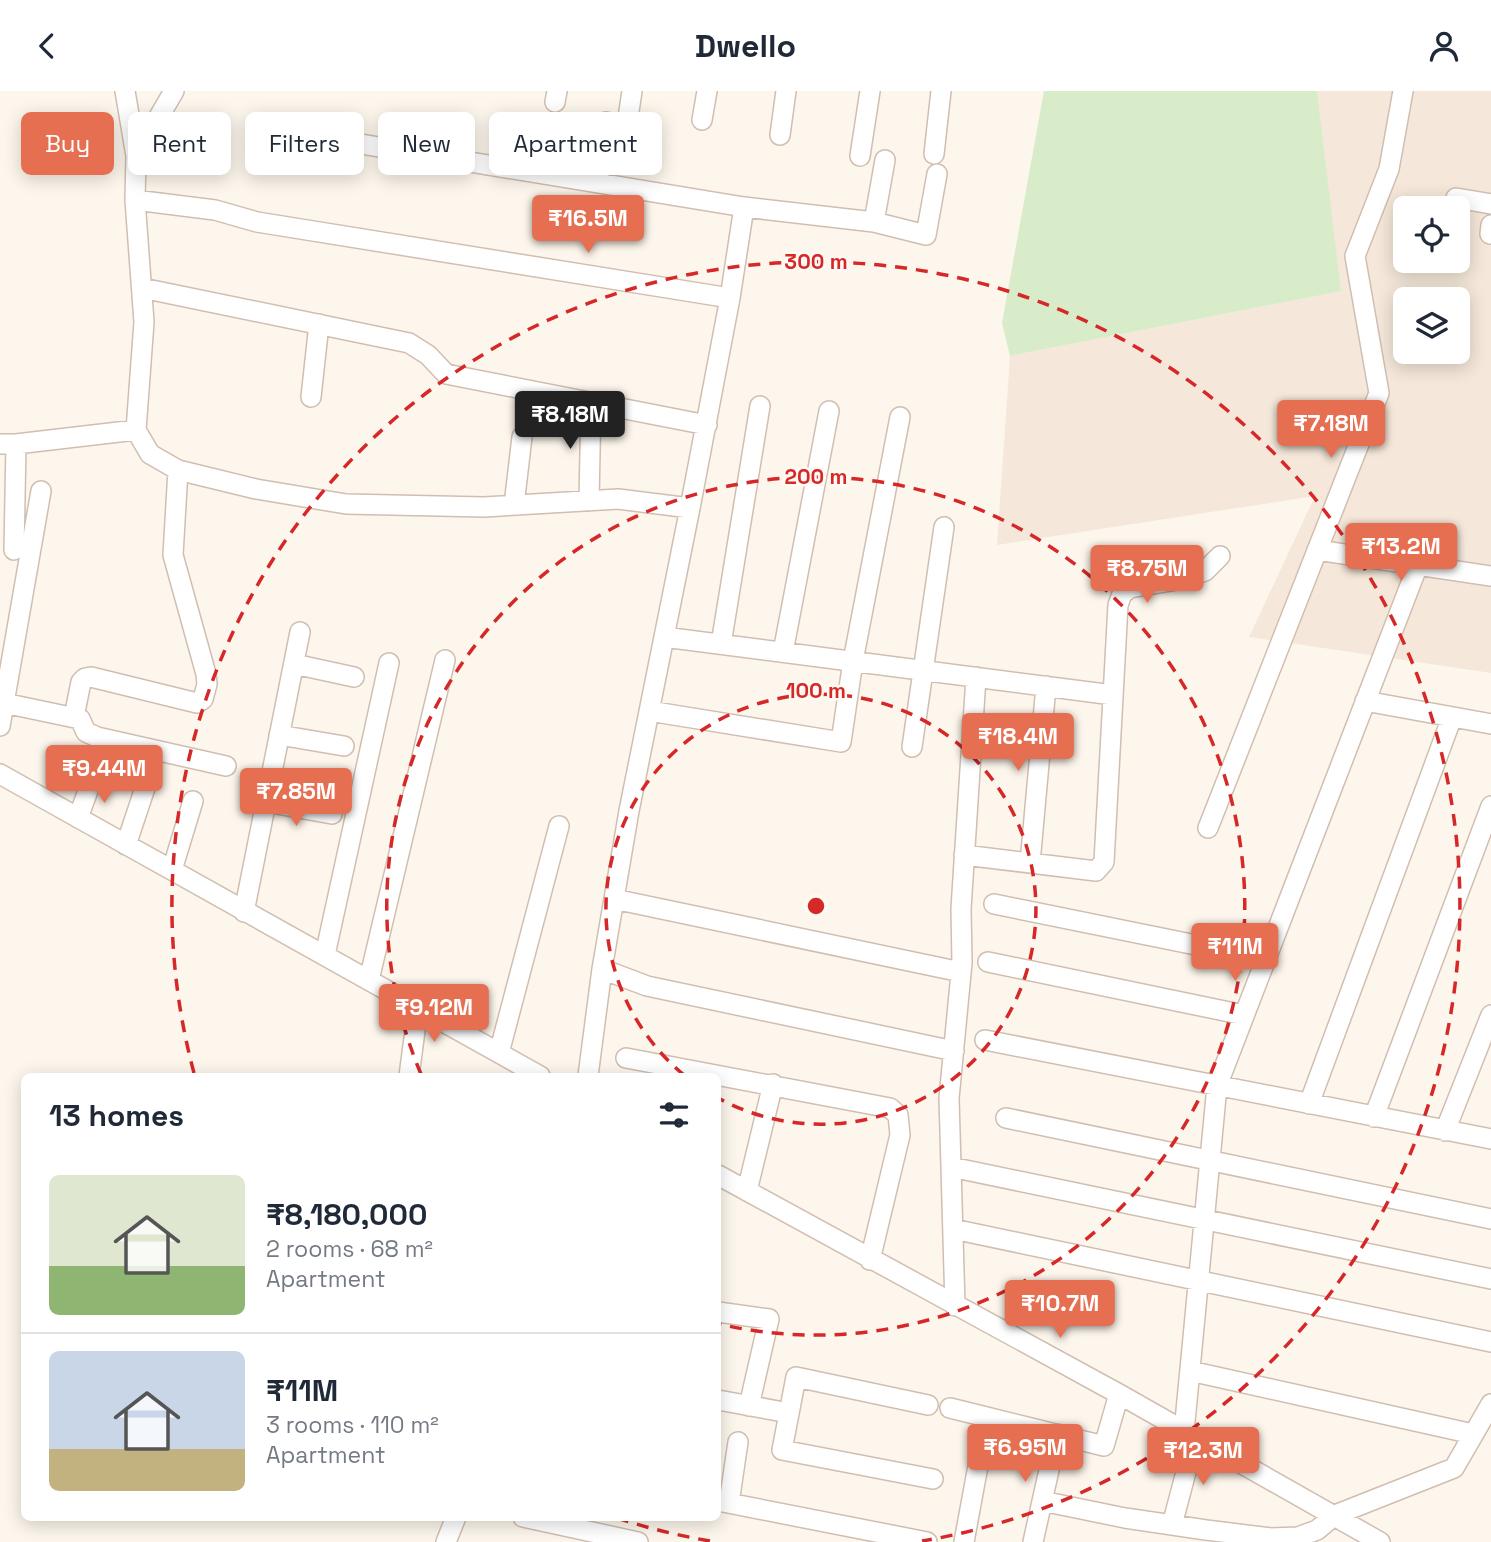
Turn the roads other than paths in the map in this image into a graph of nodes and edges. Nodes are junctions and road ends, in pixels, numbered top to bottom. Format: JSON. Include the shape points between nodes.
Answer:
{"nodes":[{"id":1,"x":125,"y":91,"type":"edge"},
{"id":2,"x":174,"y":91,"type":"edge"},
{"id":3,"x":632,"y":91,"type":"edge"},
{"id":4,"x":706,"y":91,"type":"edge"},
{"id":5,"x":786,"y":91,"type":"edge"},
{"id":6,"x":870,"y":91,"type":"edge"},
{"id":7,"x":941,"y":91,"type":"edge"},
{"id":8,"x":1403,"y":91,"type":"edge"},
{"id":9,"x":129,"y":112,"type":"edge"},
{"id":10,"x":162,"y":112,"type":"edge"},
{"id":11,"x":629,"y":112,"type":"edge"},
{"id":12,"x":702,"y":120,"type":"dead end"},
{"id":13,"x":780,"y":135,"type":"dead end"},
{"id":14,"x":364,"y":145,"type":"edge"},
{"id":15,"x":860,"y":156,"type":"dead end"},
{"id":16,"x":885,"y":160,"type":"dead end"},
{"id":17,"x":136,"y":175,"type":"edge"},
{"id":18,"x":599,"y":175,"type":"edge"},
{"id":19,"x":598,"y":183,"type":"junction"},
{"id":20,"x":1470,"y":200,"type":"edge"},
{"id":21,"x":135,"y":201,"type":"junction"},
{"id":22,"x":1491,"y":204,"type":"edge"},
{"id":23,"x":744,"y":207,"type":"junction"},
{"id":24,"x":874,"y":222,"type":"junction"},
{"id":25,"x":142,"y":288,"type":"junction"},
{"id":26,"x":730,"y":298,"type":"junction"},
{"id":27,"x":319,"y":324,"type":"junction"},
{"id":28,"x":311,"y":397,"type":"dead end"},
{"id":29,"x":591,"y":402,"type":"junction"},
{"id":30,"x":760,"y":406,"type":"dead end"},
{"id":31,"x":829,"y":411,"type":"dead end"},
{"id":32,"x":900,"y":417,"type":"dead end"},
{"id":33,"x":707,"y":425,"type":"junction"},
{"id":34,"x":136,"y":430,"type":"junction"},
{"id":35,"x":522,"y":437,"type":"dead end"},
{"id":36,"x":8,"y":444,"type":"edge"},
{"id":37,"x":178,"y":470,"type":"junction"},
{"id":38,"x":41,"y":491,"type":"dead end"},
{"id":39,"x":589,"y":501,"type":"junction"},
{"id":40,"x":514,"y":506,"type":"junction"},
{"id":41,"x":690,"y":508,"type":"junction"},
{"id":42,"x":944,"y":527,"type":"dead end"},
{"id":43,"x":15,"y":550,"type":"dead end"},
{"id":44,"x":1317,"y":550,"type":"junction"},
{"id":45,"x":1220,"y":556,"type":"dead end"},
{"id":46,"x":1418,"y":565,"type":"junction"},
{"id":47,"x":1491,"y":576,"type":"edge"},
{"id":48,"x":300,"y":632,"type":"dead end"},
{"id":49,"x":664,"y":637,"type":"junction"},
{"id":50,"x":721,"y":644,"type":"junction"},
{"id":51,"x":783,"y":652,"type":"junction"},
{"id":52,"x":445,"y":660,"type":"dead end"},
{"id":53,"x":853,"y":661,"type":"junction"},
{"id":54,"x":389,"y":663,"type":"dead end"},
{"id":55,"x":294,"y":664,"type":"junction"},
{"id":56,"x":923,"y":671,"type":"junction"},
{"id":57,"x":354,"y":677,"type":"dead end"},
{"id":58,"x":976,"y":677,"type":"junction"},
{"id":59,"x":1046,"y":686,"type":"junction"},
{"id":60,"x":1113,"y":695,"type":"junction"},
{"id":61,"x":1365,"y":701,"type":"junction"},
{"id":62,"x":4,"y":703,"type":"junction"},
{"id":63,"x":649,"y":711,"type":"junction"},
{"id":64,"x":74,"y":717,"type":"junction"},
{"id":65,"x":1452,"y":717,"type":"junction"},
{"id":66,"x":1491,"y":724,"type":"edge"},
{"id":67,"x":0,"y":726,"type":"edge"},
{"id":68,"x":279,"y":735,"type":"junction"},
{"id":69,"x":344,"y":746,"type":"dead end"},
{"id":70,"x":912,"y":747,"type":"dead end"},
{"id":71,"x":226,"y":766,"type":"dead end"},
{"id":72,"x":0,"y":774,"type":"edge"},
{"id":73,"x":93,"y":777,"type":"dead end"},
{"id":74,"x":145,"y":788,"type":"dead end"},
{"id":75,"x":193,"y":801,"type":"dead end"},
{"id":76,"x":266,"y":802,"type":"junction"},
{"id":77,"x":1491,"y":806,"type":"edge"},
{"id":78,"x":332,"y":814,"type":"dead end"},
{"id":79,"x":78,"y":818,"type":"junction"},
{"id":80,"x":559,"y":826,"type":"dead end"},
{"id":81,"x":1208,"y":828,"type":"dead end"},
{"id":82,"x":126,"y":845,"type":"junction"},
{"id":83,"x":964,"y":855,"type":"junction"},
{"id":84,"x":1030,"y":863,"type":"junction"},
{"id":85,"x":172,"y":870,"type":"junction"},
{"id":86,"x":614,"y":899,"type":"junction"},
{"id":87,"x":994,"y":904,"type":"dead end"},
{"id":88,"x":244,"y":912,"type":"junction"},
{"id":89,"x":325,"y":955,"type":"junction"},
{"id":90,"x":1265,"y":959,"type":"junction"},
{"id":91,"x":988,"y":962,"type":"dead end"},
{"id":92,"x":602,"y":969,"type":"junction"},
{"id":93,"x":961,"y":972,"type":"junction"},
{"id":94,"x":369,"y":981,"type":"junction"},
{"id":95,"x":418,"y":1007,"type":"junction"},
{"id":96,"x":1244,"y":1015,"type":"junction"},
{"id":97,"x":1491,"y":1015,"type":"edge"},
{"id":98,"x":985,"y":1040,"type":"dead end"},
{"id":99,"x":954,"y":1051,"type":"junction"},
{"id":100,"x":499,"y":1053,"type":"junction"},
{"id":101,"x":626,"y":1058,"type":"dead end"},
{"id":102,"x":410,"y":1073,"type":"edge"},
{"id":103,"x":535,"y":1073,"type":"edge"},
{"id":104,"x":588,"y":1073,"type":"edge"},
{"id":105,"x":711,"y":1073,"type":"edge"},
{"id":106,"x":721,"y":1075,"type":"edge"},
{"id":107,"x":773,"y":1084,"type":"junction"},
{"id":108,"x":1217,"y":1086,"type":"junction"},
{"id":109,"x":1309,"y":1104,"type":"junction"},
{"id":110,"x":1374,"y":1117,"type":"junction"},
{"id":111,"x":1006,"y":1118,"type":"dead end"},
{"id":112,"x":1446,"y":1131,"type":"junction"},
{"id":113,"x":1491,"y":1139,"type":"edge"},
{"id":114,"x":1211,"y":1161,"type":"junction"},
{"id":115,"x":951,"y":1167,"type":"junction"},
{"id":116,"x":721,"y":1177,"type":"edge"},
{"id":117,"x":747,"y":1191,"type":"junction"},
{"id":118,"x":1491,"y":1219,"type":"edge"},
{"id":119,"x":1206,"y":1220,"type":"junction"},
{"id":120,"x":953,"y":1230,"type":"junction"},
{"id":121,"x":870,"y":1260,"type":"junction"},
{"id":122,"x":1491,"y":1279,"type":"edge"},
{"id":123,"x":1199,"y":1281,"type":"junction"},
{"id":124,"x":955,"y":1306,"type":"junction"},
{"id":125,"x":721,"y":1312,"type":"edge"},
{"id":126,"x":1491,"y":1342,"type":"edge"},
{"id":127,"x":1190,"y":1371,"type":"junction"},
{"id":128,"x":1119,"y":1394,"type":"junction"},
{"id":129,"x":721,"y":1401,"type":"edge"},
{"id":130,"x":928,"y":1405,"type":"dead end"},
{"id":131,"x":749,"y":1406,"type":"junction"},
{"id":132,"x":1491,"y":1406,"type":"edge"},
{"id":133,"x":950,"y":1408,"type":"dead end"},
{"id":134,"x":789,"y":1413,"type":"junction"},
{"id":135,"x":987,"y":1417,"type":"junction"},
{"id":136,"x":1057,"y":1434,"type":"junction"},
{"id":137,"x":1473,"y":1434,"type":"junction"},
{"id":138,"x":1190,"y":1435,"type":"junction"},
{"id":139,"x":738,"y":1442,"type":"dead end"},
{"id":140,"x":933,"y":1479,"type":"dead end"},
{"id":141,"x":1042,"y":1501,"type":"junction"},
{"id":142,"x":723,"y":1502,"type":"edge"},
{"id":143,"x":1335,"y":1515,"type":"junction"},
{"id":144,"x":454,"y":1521,"type":"edge"},
{"id":145,"x":541,"y":1521,"type":"edge"},
{"id":146,"x":1172,"y":1525,"type":"junction"},
{"id":147,"x":632,"y":1541,"type":"edge"},
{"id":148,"x":446,"y":1542,"type":"edge"},
{"id":149,"x":928,"y":1542,"type":"edge"},
{"id":150,"x":964,"y":1542,"type":"edge"},
{"id":151,"x":1033,"y":1542,"type":"edge"},
{"id":152,"x":1380,"y":1542,"type":"edge"}],
"edges":[{"from":1,"to":9,"type":"street"},
{"from":2,"to":10,"type":"street"},
{"from":3,"to":11,"type":"street"},
{"from":4,"to":12,"type":"street"},
{"from":5,"to":13,"type":"street"},
{"from":6,"to":15,"type":"street"},
{"from":7,"to":24,"type":"street","via":[[926,235]]},
{"from":8,"to":44,"type":"street","via":[[1389,169],[1355,255],[1379,393]]},
{"from":14,"to":19,"type":"street"},
{"from":16,"to":24,"type":"street"},
{"from":17,"to":21,"type":"street"},
{"from":18,"to":19,"type":"street"},
{"from":19,"to":23,"type":"street"},
{"from":20,"to":22,"type":"street"},
{"from":21,"to":25,"type":"street"},
{"from":21,"to":26,"type":"street","via":[[215,210],[257,222]]},
{"from":23,"to":24,"type":"street"},
{"from":23,"to":26,"type":"street"},
{"from":25,"to":27,"type":"street"},
{"from":25,"to":34,"type":"street"},
{"from":26,"to":33,"type":"street"},
{"from":27,"to":28,"type":"street"},
{"from":27,"to":29,"type":"street","via":[[409,343],[446,374]]},
{"from":29,"to":33,"type":"street"},
{"from":29,"to":39,"type":"street"},
{"from":30,"to":50,"type":"street"},
{"from":31,"to":51,"type":"street"},
{"from":32,"to":53,"type":"street"},
{"from":33,"to":41,"type":"street"},
{"from":34,"to":36,"type":"street"},
{"from":34,"to":37,"type":"street","via":[[150,454]]},
{"from":35,"to":40,"type":"street"},
{"from":36,"to":43,"type":"street"},
{"from":37,"to":40,"type":"street","via":[[346,504]]},
{"from":37,"to":64,"type":"street","via":[[173,555],[206,674],[203,699],[197,703],[91,677],[81,682]]},
{"from":38,"to":62,"type":"street"},
{"from":39,"to":40,"type":"street"},
{"from":39,"to":41,"type":"street","via":[[618,499]]},
{"from":41,"to":49,"type":"street"},
{"from":42,"to":56,"type":"street"},
{"from":44,"to":46,"type":"street"},
{"from":44,"to":81,"type":"street"},
{"from":45,"to":60,"type":"street","via":[[1205,571],[1130,588],[1122,594]]},
{"from":46,"to":47,"type":"street"},
{"from":46,"to":61,"type":"street"},
{"from":48,"to":55,"type":"street"},
{"from":49,"to":50,"type":"street"},
{"from":49,"to":63,"type":"street"},
{"from":50,"to":51,"type":"street"},
{"from":51,"to":53,"type":"street"},
{"from":52,"to":94,"type":"street"},
{"from":53,"to":56,"type":"street"},
{"from":53,"to":63,"type":"street","via":[[841,742]]},
{"from":54,"to":89,"type":"street"},
{"from":55,"to":57,"type":"street"},
{"from":55,"to":68,"type":"street"},
{"from":56,"to":58,"type":"street"},
{"from":56,"to":70,"type":"street"},
{"from":58,"to":59,"type":"street"},
{"from":58,"to":83,"type":"street"},
{"from":59,"to":60,"type":"street"},
{"from":59,"to":84,"type":"street"},
{"from":60,"to":84,"type":"street","via":[[1104,862],[1096,871]]},
{"from":61,"to":65,"type":"street"},
{"from":61,"to":90,"type":"street"},
{"from":62,"to":64,"type":"street"},
{"from":62,"to":67,"type":"street"},
{"from":63,"to":86,"type":"street"},
{"from":64,"to":71,"type":"street","via":[[97,737]]},
{"from":65,"to":66,"type":"street"},
{"from":65,"to":109,"type":"street"},
{"from":68,"to":69,"type":"street"},
{"from":68,"to":76,"type":"street"},
{"from":72,"to":79,"type":"street"},
{"from":73,"to":79,"type":"street"},
{"from":74,"to":82,"type":"street"},
{"from":75,"to":85,"type":"street"},
{"from":76,"to":78,"type":"street"},
{"from":76,"to":88,"type":"street"},
{"from":77,"to":110,"type":"street"},
{"from":79,"to":82,"type":"street"},
{"from":80,"to":100,"type":"street"},
{"from":82,"to":85,"type":"street"},
{"from":83,"to":84,"type":"street"},
{"from":83,"to":93,"type":"street"},
{"from":85,"to":88,"type":"street"},
{"from":86,"to":92,"type":"street"},
{"from":86,"to":93,"type":"street"},
{"from":87,"to":90,"type":"street"},
{"from":88,"to":89,"type":"street"},
{"from":89,"to":94,"type":"street"},
{"from":90,"to":96,"type":"street"},
{"from":91,"to":96,"type":"street"},
{"from":92,"to":99,"type":"street","via":[[647,986]]},
{"from":92,"to":104,"type":"street"},
{"from":93,"to":99,"type":"street"},
{"from":94,"to":95,"type":"street"},
{"from":95,"to":100,"type":"street"},
{"from":95,"to":102,"type":"street"},
{"from":96,"to":108,"type":"street"},
{"from":97,"to":112,"type":"street"},
{"from":98,"to":108,"type":"street"},
{"from":99,"to":115,"type":"street","via":[[949,1098]]},
{"from":100,"to":103,"type":"street"},
{"from":101,"to":105,"type":"street"},
{"from":106,"to":107,"type":"street"},
{"from":107,"to":117,"type":"street"},
{"from":107,"to":121,"type":"street","via":[[890,1108],[898,1115],[900,1135]]},
{"from":108,"to":109,"type":"street"},
{"from":108,"to":114,"type":"street"},
{"from":109,"to":110,"type":"street"},
{"from":110,"to":112,"type":"street"},
{"from":111,"to":114,"type":"street"},
{"from":112,"to":113,"type":"street"},
{"from":114,"to":118,"type":"street"},
{"from":114,"to":119,"type":"street"},
{"from":115,"to":119,"type":"street"},
{"from":115,"to":120,"type":"street"},
{"from":116,"to":117,"type":"street"},
{"from":117,"to":121,"type":"street"},
{"from":119,"to":122,"type":"street"},
{"from":119,"to":123,"type":"street"},
{"from":120,"to":123,"type":"street"},
{"from":120,"to":124,"type":"street"},
{"from":121,"to":124,"type":"street"},
{"from":123,"to":126,"type":"street"},
{"from":123,"to":127,"type":"street"},
{"from":124,"to":128,"type":"street"},
{"from":125,"to":131,"type":"street","via":[[769,1318]]},
{"from":127,"to":137,"type":"street"},
{"from":127,"to":138,"type":"street"},
{"from":128,"to":136,"type":"street","via":[[1104,1445]]},
{"from":128,"to":138,"type":"street"},
{"from":129,"to":131,"type":"street"},
{"from":130,"to":134,"type":"street","via":[[796,1377]]},
{"from":131,"to":134,"type":"street"},
{"from":132,"to":137,"type":"street"},
{"from":133,"to":135,"type":"street"},
{"from":134,"to":140,"type":"street","via":[[782,1450]]},
{"from":135,"to":136,"type":"street"},
{"from":135,"to":150,"type":"street"},
{"from":136,"to":141,"type":"street"},
{"from":137,"to":143,"type":"street","via":[[1454,1468]]},
{"from":138,"to":143,"type":"street"},
{"from":138,"to":146,"type":"street"},
{"from":139,"to":142,"type":"street"},
{"from":141,"to":146,"type":"street"},
{"from":141,"to":151,"type":"street"},
{"from":142,"to":149,"type":"street"},
{"from":143,"to":146,"type":"street","via":[[1317,1530],[1298,1537],[1271,1538]]},
{"from":143,"to":152,"type":"street"},
{"from":144,"to":148,"type":"street"},
{"from":145,"to":147,"type":"street"}]}
